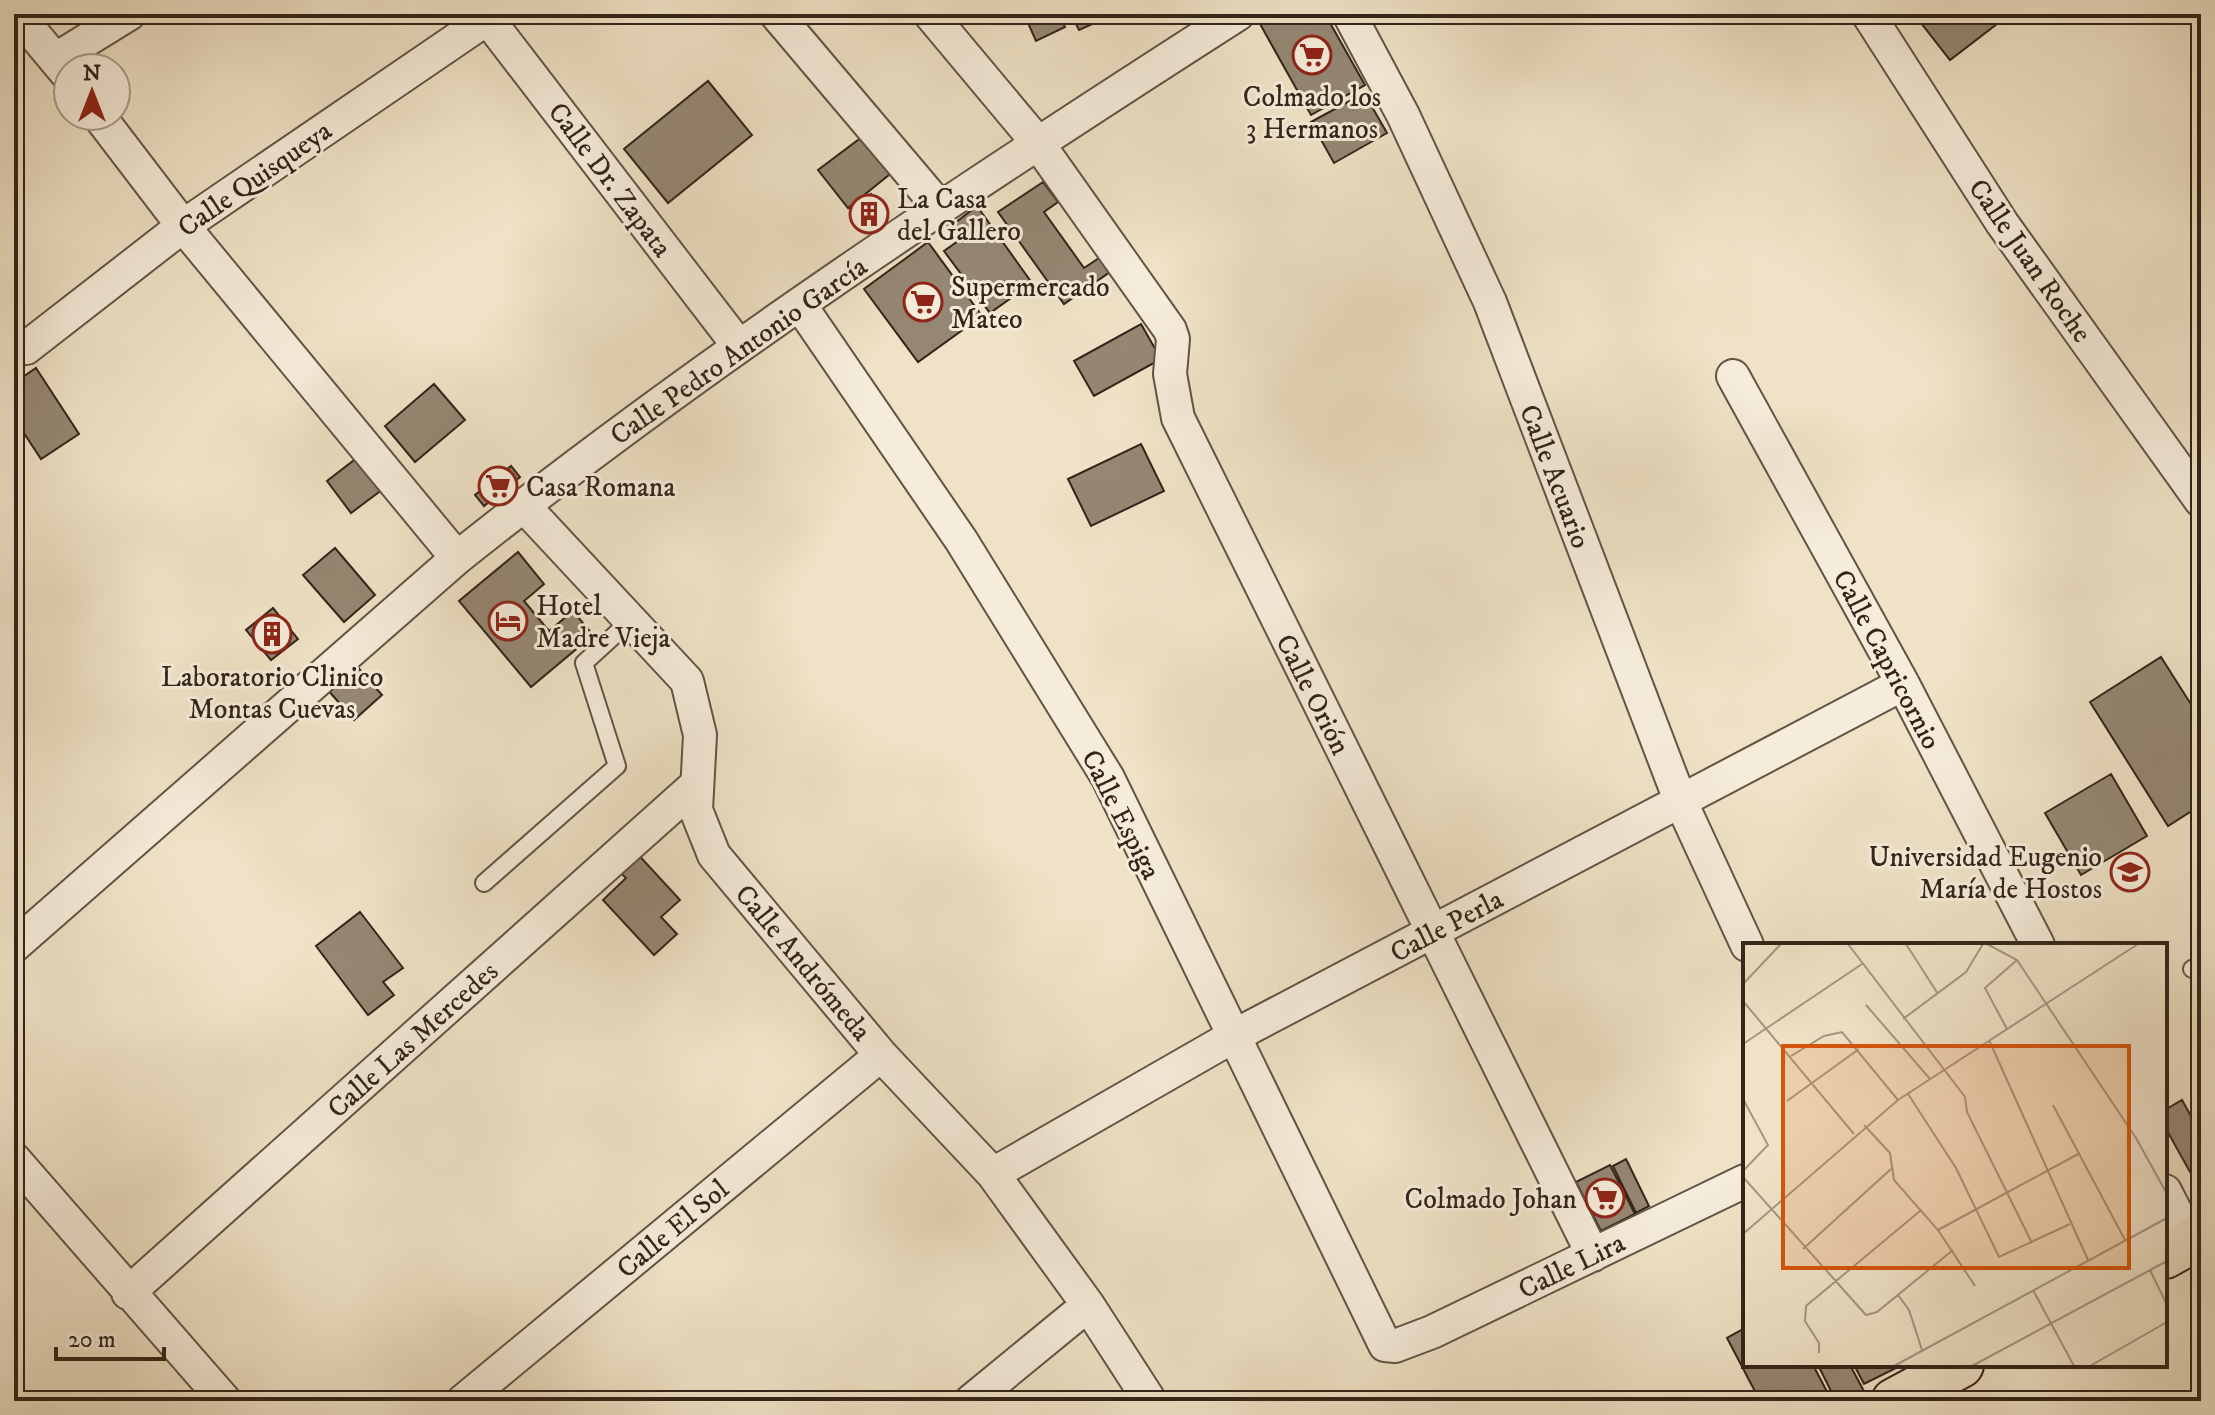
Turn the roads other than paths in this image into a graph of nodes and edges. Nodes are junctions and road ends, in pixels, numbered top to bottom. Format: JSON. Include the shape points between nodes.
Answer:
{"nodes":[{"id":1,"x":17,"y":14,"type":"edge"},
{"id":2,"x":129,"y":14,"type":"edge"},
{"id":3,"x":776,"y":14,"type":"edge"},
{"id":4,"x":930,"y":14,"type":"edge"},
{"id":5,"x":1238,"y":14,"type":"edge"},
{"id":6,"x":1349,"y":14,"type":"edge"},
{"id":7,"x":1868,"y":14,"type":"edge"},
{"id":8,"x":486,"y":16,"type":"edge"},
{"id":9,"x":81,"y":52,"type":"edge"},
{"id":10,"x":52,"y":55,"type":"edge"},
{"id":11,"x":111,"y":132,"type":"edge"},
{"id":12,"x":1037,"y":142,"type":"junction"},
{"id":13,"x":941,"y":209,"type":"junction"},
{"id":14,"x":183,"y":226,"type":"junction"},
{"id":15,"x":800,"y":305,"type":"junction"},
{"id":16,"x":738,"y":345,"type":"junction"},
{"id":17,"x":26,"y":348,"type":"dead end"},
{"id":18,"x":1733,"y":376,"type":"dead end"},
{"id":19,"x":2201,"y":501,"type":"edge"},
{"id":20,"x":523,"y":505,"type":"junction"},
{"id":21,"x":457,"y":558,"type":"junction"},
{"id":22,"x":630,"y":621,"type":"junction"},
{"id":23,"x":1903,"y":684,"type":"junction"},
{"id":24,"x":696,"y":785,"type":"junction"},
{"id":25,"x":1680,"y":800,"type":"junction"},
{"id":26,"x":484,"y":883,"type":"dead end"},
{"id":27,"x":1433,"y":932,"type":"junction"},
{"id":28,"x":1746,"y":943,"type":"edge"},
{"id":29,"x":2037,"y":943,"type":"edge"},
{"id":30,"x":14,"y":946,"type":"edge"},
{"id":31,"x":1232,"y":1037,"type":"junction"},
{"id":32,"x":881,"y":1055,"type":"junction"},
{"id":33,"x":14,"y":1159,"type":"edge"},
{"id":34,"x":993,"y":1174,"type":"junction"},
{"id":35,"x":1743,"y":1182,"type":"edge"},
{"id":36,"x":2167,"y":1196,"type":"edge"},
{"id":37,"x":2186,"y":1244,"type":"edge"},
{"id":38,"x":1593,"y":1255,"type":"junction"},
{"id":39,"x":128,"y":1293,"type":"junction"},
{"id":40,"x":1088,"y":1305,"type":"junction"},
{"id":41,"x":1395,"y":1346,"type":"joint"},
{"id":42,"x":1955,"y":1367,"type":"edge"},
{"id":43,"x":225,"y":1401,"type":"edge"},
{"id":44,"x":463,"y":1401,"type":"edge"},
{"id":45,"x":971,"y":1401,"type":"edge"},
{"id":46,"x":1150,"y":1401,"type":"edge"},
{"id":47,"x":1894,"y":1401,"type":"edge"}],
"edges":[{"from":1,"to":10,"type":"street"},
{"from":2,"to":9,"type":"street"},
{"from":3,"to":13,"type":"street"},
{"from":4,"to":12,"type":"street","name":"Calle Orión"},
{"from":5,"to":12,"type":"street","name":"Calle Pedro Antonio García"},
{"from":6,"to":25,"type":"street","name":"Calle Acuario","via":[[1403,115],[1490,302]]},
{"from":7,"to":19,"type":"street","name":"Calle Juan Roche","via":[[2002,223]]},
{"from":8,"to":14,"type":"street","name":"Calle Quisqueya"},
{"from":8,"to":16,"type":"street","name":"Calle Dr. Zapata"},
{"from":11,"to":14,"type":"street"},
{"from":12,"to":13,"type":"street","name":"Calle Pedro Antonio García"},
{"from":12,"to":27,"type":"street","name":"Calle Orión","via":[[1170,330],[1178,418]]},
{"from":13,"to":15,"type":"street","name":"Calle Pedro Antonio García"},
{"from":14,"to":17,"type":"street","name":"Calle Quisqueya"},
{"from":14,"to":21,"type":"street"},
{"from":15,"to":16,"type":"street","name":"Calle Pedro Antonio García"},
{"from":15,"to":31,"type":"street","name":"Calle Espiga","via":[[961,540],[1108,778]]},
{"from":16,"to":20,"type":"street","name":"Calle Pedro Antonio García"},
{"from":18,"to":23,"type":"street","name":"Calle Capricornio"},
{"from":20,"to":21,"type":"street","name":"Calle Pedro Antonio García"},
{"from":20,"to":22,"type":"street","name":"Calle Andrómeda"},
{"from":21,"to":30,"type":"street","name":"Calle Pedro Antonio García"},
{"from":22,"to":24,"type":"street","name":"Calle Andrómeda","via":[[687,681],[700,735]]},
{"from":22,"to":26,"type":"lane","via":[[584,663],[617,766]]},
{"from":23,"to":25,"type":"street","name":"Calle Perla"},
{"from":23,"to":29,"type":"street","name":"Calle Capricornio"},
{"from":24,"to":32,"type":"street","name":"Calle Andrómeda","via":[[696,810],[714,855]]},
{"from":24,"to":39,"type":"street","name":"Calle Las Mercedes"},
{"from":25,"to":27,"type":"street","name":"Calle Perla"},
{"from":25,"to":28,"type":"street","name":"Calle Acuario"},
{"from":27,"to":31,"type":"street","name":"Calle Perla"},
{"from":27,"to":38,"type":"street","name":"Calle Orión"},
{"from":31,"to":34,"type":"street","name":"Calle Perla"},
{"from":31,"to":41,"type":"street","name":"Calle Espiga","via":[[1367,1314],[1385,1345]]},
{"from":32,"to":34,"type":"street","name":"Calle Andrómeda"},
{"from":32,"to":44,"type":"street","name":"Calle El Sol"},
{"from":33,"to":39,"type":"street"},
{"from":34,"to":40,"type":"street","name":"Calle Andrómeda"},
{"from":35,"to":38,"type":"street","name":"Calle Lira"},
{"from":36,"to":37,"type":"street"},
{"from":38,"to":41,"type":"street","name":"Calle Lira"},
{"from":39,"to":43,"type":"street"},
{"from":40,"to":45,"type":"street"},
{"from":40,"to":46,"type":"street","name":"Calle Andrómeda"},
{"from":42,"to":47,"type":"main road"}]}
